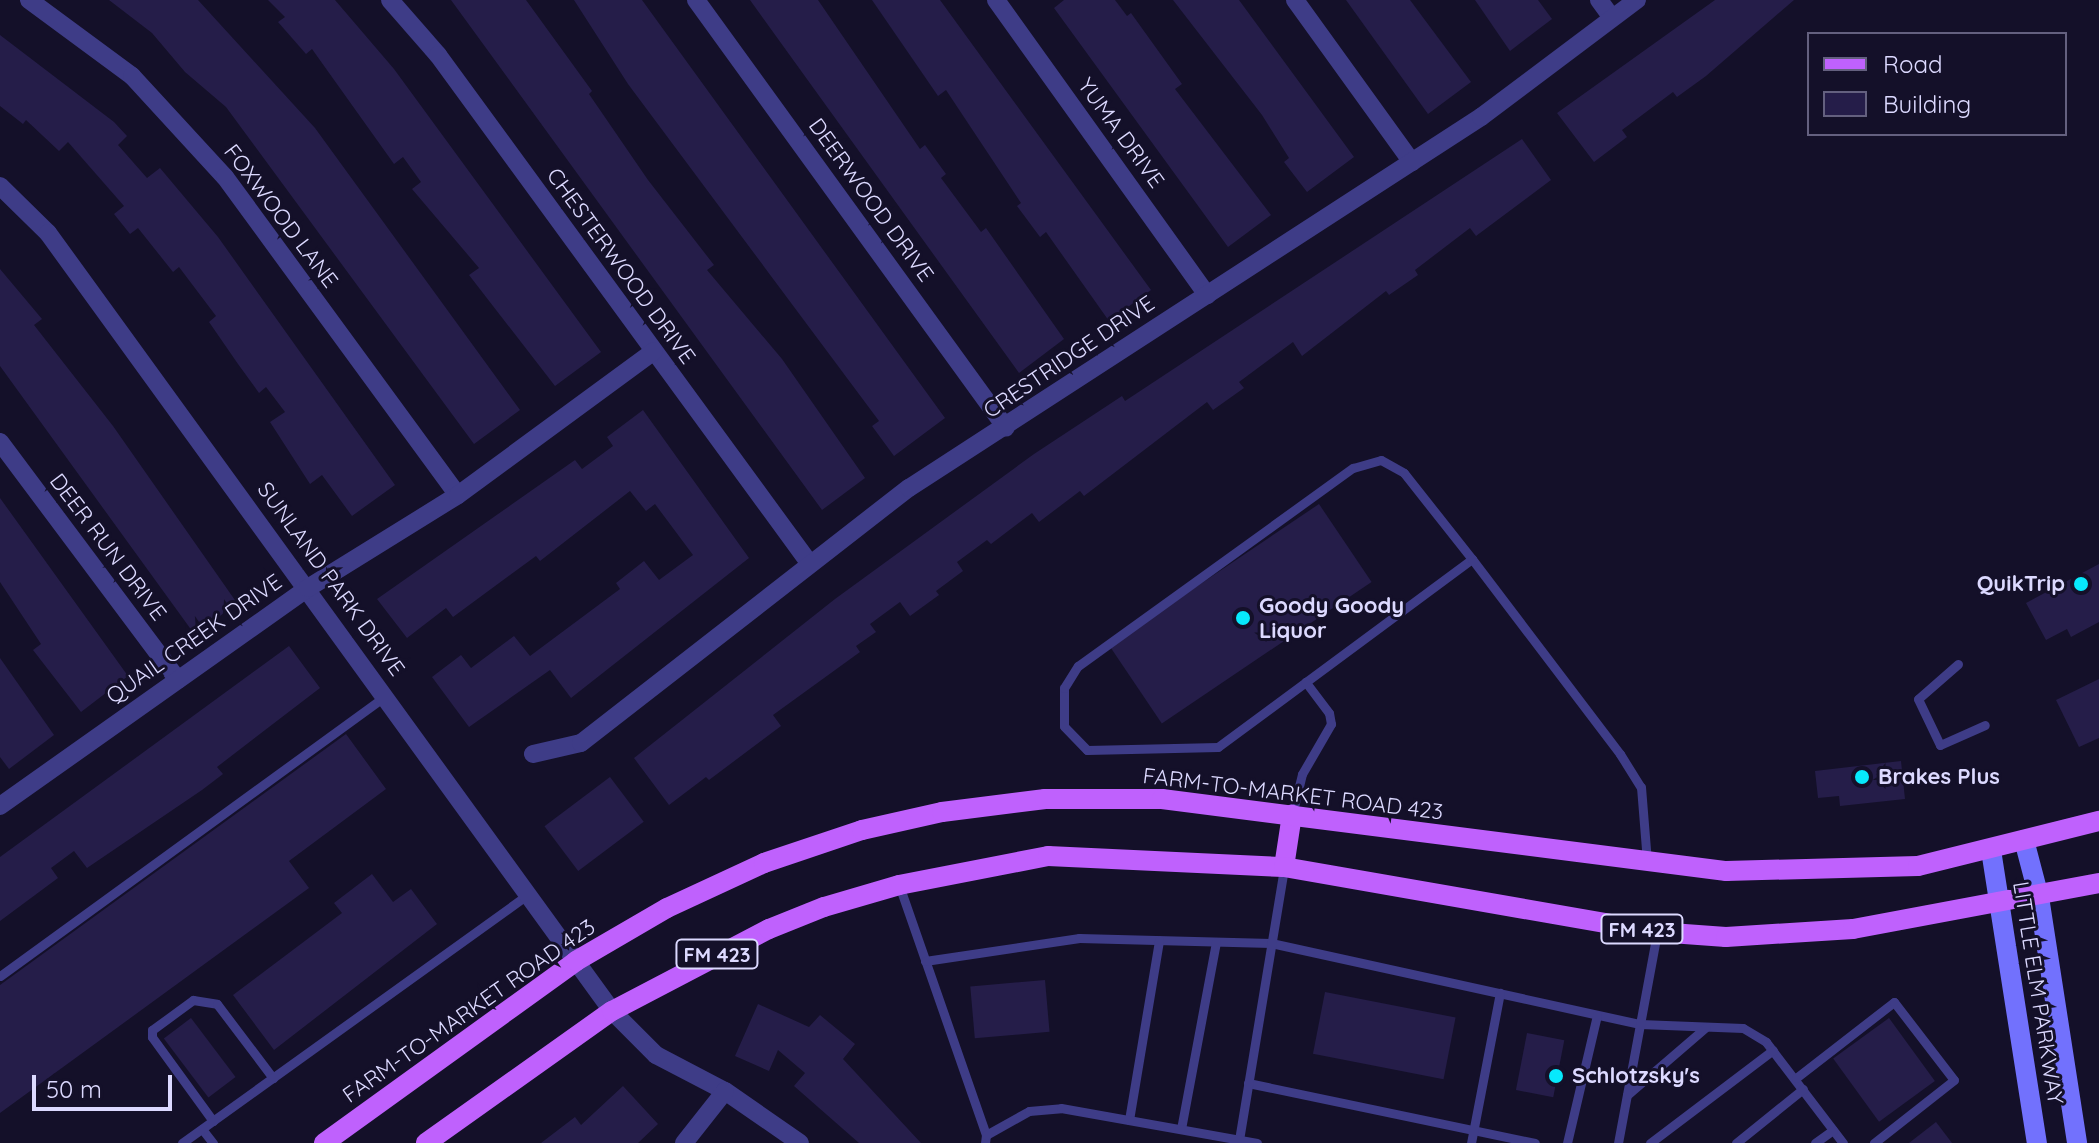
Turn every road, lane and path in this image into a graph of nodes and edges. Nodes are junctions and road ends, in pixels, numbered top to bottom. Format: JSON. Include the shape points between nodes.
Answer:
{"nodes":[{"id":1,"x":29,"y":0,"type":"edge"},
{"id":2,"x":390,"y":0,"type":"edge"},
{"id":3,"x":696,"y":0,"type":"edge"},
{"id":4,"x":996,"y":0,"type":"edge"},
{"id":5,"x":1295,"y":0,"type":"edge"},
{"id":6,"x":1599,"y":0,"type":"edge"},
{"id":7,"x":1637,"y":0,"type":"edge"},
{"id":8,"x":1612,"y":18,"type":"junction"},
{"id":9,"x":1412,"y":162,"type":"junction"},
{"id":10,"x":0,"y":186,"type":"edge"},
{"id":11,"x":1207,"y":295,"type":"junction"},
{"id":12,"x":654,"y":351,"type":"junction"},
{"id":13,"x":1006,"y":428,"type":"junction"},
{"id":14,"x":0,"y":442,"type":"edge"},
{"id":15,"x":458,"y":495,"type":"junction"},
{"id":16,"x":1472,"y":559,"type":"junction"},
{"id":17,"x":810,"y":564,"type":"junction"},
{"id":18,"x":308,"y":588,"type":"junction"},
{"id":19,"x":1958,"y":664,"type":"dead end"},
{"id":20,"x":178,"y":680,"type":"junction"},
{"id":21,"x":1306,"y":682,"type":"junction"},
{"id":22,"x":386,"y":696,"type":"junction"},
{"id":23,"x":1985,"y":725,"type":"dead end"},
{"id":24,"x":533,"y":754,"type":"dead end"},
{"id":25,"x":0,"y":806,"type":"edge"},
{"id":26,"x":1292,"y":815,"type":"junction"},
{"id":27,"x":2099,"y":821,"type":"edge"},
{"id":28,"x":2024,"y":840,"type":"junction"},
{"id":29,"x":1991,"y":850,"type":"junction"},
{"id":30,"x":1648,"y":864,"type":"junction"},
{"id":31,"x":1284,"y":867,"type":"junction"},
{"id":32,"x":2099,"y":883,"type":"edge"},
{"id":33,"x":899,"y":885,"type":"junction"},
{"id":34,"x":528,"y":894,"type":"junction"},
{"id":35,"x":2039,"y":897,"type":"junction"},
{"id":36,"x":2002,"y":904,"type":"junction"},
{"id":37,"x":1657,"y":932,"type":"junction"},
{"id":38,"x":1159,"y":940,"type":"junction"},
{"id":39,"x":1216,"y":942,"type":"junction"},
{"id":40,"x":1271,"y":943,"type":"junction"},
{"id":41,"x":576,"y":961,"type":"junction"},
{"id":42,"x":925,"y":961,"type":"junction"},
{"id":43,"x":0,"y":976,"type":"edge"},
{"id":44,"x":1500,"y":993,"type":"junction"},
{"id":45,"x":612,"y":1011,"type":"junction"},
{"id":46,"x":1597,"y":1015,"type":"junction"},
{"id":47,"x":1640,"y":1024,"type":"junction"},
{"id":48,"x":1706,"y":1026,"type":"junction"},
{"id":49,"x":1773,"y":1050,"type":"junction"},
{"id":50,"x":273,"y":1078,"type":"junction"},
{"id":51,"x":1796,"y":1078,"type":"junction"},
{"id":52,"x":1248,"y":1083,"type":"junction"},
{"id":53,"x":1803,"y":1089,"type":"junction"},
{"id":54,"x":725,"y":1091,"type":"junction"},
{"id":55,"x":1627,"y":1095,"type":"junction"},
{"id":56,"x":1129,"y":1120,"type":"junction"},
{"id":57,"x":213,"y":1121,"type":"junction"},
{"id":58,"x":202,"y":1129,"type":"junction"},
{"id":59,"x":1181,"y":1129,"type":"junction"},
{"id":60,"x":1833,"y":1130,"type":"junction"},
{"id":61,"x":1473,"y":1131,"type":"junction"},
{"id":62,"x":986,"y":1139,"type":"edge"},
{"id":63,"x":1239,"y":1140,"type":"junction"},
{"id":64,"x":182,"y":1143,"type":"edge"},
{"id":65,"x":213,"y":1143,"type":"edge"},
{"id":66,"x":324,"y":1143,"type":"edge"},
{"id":67,"x":426,"y":1143,"type":"edge"},
{"id":68,"x":684,"y":1143,"type":"edge"},
{"id":69,"x":800,"y":1143,"type":"edge"},
{"id":70,"x":1257,"y":1143,"type":"edge"},
{"id":71,"x":1471,"y":1143,"type":"edge"},
{"id":72,"x":1535,"y":1143,"type":"edge"},
{"id":73,"x":1567,"y":1143,"type":"edge"},
{"id":74,"x":1618,"y":1143,"type":"edge"},
{"id":75,"x":1650,"y":1143,"type":"edge"},
{"id":76,"x":1736,"y":1143,"type":"edge"},
{"id":77,"x":1815,"y":1143,"type":"edge"},
{"id":78,"x":1843,"y":1143,"type":"edge"},
{"id":79,"x":1874,"y":1143,"type":"edge"},
{"id":80,"x":2037,"y":1143,"type":"edge"},
{"id":81,"x":2077,"y":1143,"type":"edge"}],
"edges":[{"from":1,"to":15,"type":"street","name":"FOXWOOD LANE","via":[[132,76],[225,177]]},
{"from":2,"to":12,"type":"street","name":"CHESTERWOOD DRIVE","via":[[438,55]]},
{"from":3,"to":13,"type":"street","name":"DEERWOOD DRIVE"},
{"from":4,"to":11,"type":"street","name":"YUMA DRIVE"},
{"from":5,"to":9,"type":"street"},
{"from":6,"to":8,"type":"street"},
{"from":7,"to":8,"type":"street","name":"CRESTRIDGE DRIVE"},
{"from":8,"to":9,"type":"street","name":"CRESTRIDGE DRIVE"},
{"from":9,"to":11,"type":"street","name":"CRESTRIDGE DRIVE"},
{"from":10,"to":18,"type":"street","name":"SUNLAND PARK DRIVE","via":[[48,233]]},
{"from":11,"to":13,"type":"street","name":"CRESTRIDGE DRIVE"},
{"from":12,"to":15,"type":"street","name":"QUAIL CREEK DRIVE"},
{"from":12,"to":17,"type":"street","name":"CHESTERWOOD DRIVE"},
{"from":13,"to":17,"type":"street","name":"CRESTRIDGE DRIVE","via":[[909,488]]},
{"from":14,"to":20,"type":"street","name":"DEER RUN DRIVE"},
{"from":15,"to":18,"type":"street","name":"QUAIL CREEK DRIVE"},
{"from":16,"to":21,"type":"lane"},
{"from":16,"to":21,"type":"lane","via":[[1404,473],[1381,460],[1366,463],[1078,666],[1064,688],[1061,712],[1064,726],[1087,750],[1204,749],[1218,747]]},
{"from":16,"to":30,"type":"lane","via":[[1641,787]]},
{"from":17,"to":24,"type":"street","name":"CRESTRIDGE DRIVE","via":[[581,743]]},
{"from":18,"to":20,"type":"street","name":"QUAIL CREEK DRIVE"},
{"from":18,"to":22,"type":"street","name":"SUNLAND PARK DRIVE"},
{"from":19,"to":23,"type":"lane","via":[[1918,699],[1940,745]]},
{"from":20,"to":25,"type":"street","name":"QUAIL CREEK DRIVE"},
{"from":21,"to":26,"type":"lane","via":[[1331,724],[1302,774]]},
{"from":22,"to":34,"type":"street","name":"SUNLAND PARK DRIVE"},
{"from":22,"to":43,"type":"lane"},
{"from":26,"to":30,"type":"main road","name":"FARM-TO-MARKET ROAD 423","number":"FM 423"},
{"from":26,"to":31,"type":"main road"},
{"from":26,"to":41,"type":"main road","name":"FARM-TO-MARKET ROAD 423","number":"FM 423","via":[[1162,799],[1045,799],[942,812],[862,830],[764,863],[667,908]]},
{"from":27,"to":28,"type":"main road","name":"FARM-TO-MARKET ROAD 423","number":"FM 423"},
{"from":28,"to":29,"type":"main road","name":"FARM-TO-MARKET ROAD 423","number":"FM 423"},
{"from":28,"to":35,"type":"main road","name":"LITTLE ELM PARKWAY"},
{"from":29,"to":30,"type":"main road","name":"FARM-TO-MARKET ROAD 423","number":"FM 423","via":[[1918,866],[1726,871]]},
{"from":29,"to":36,"type":"main road","name":"LITTLE ELM PARKWAY"},
{"from":31,"to":33,"type":"main road","number":"FM 423","via":[[1048,856]]},
{"from":31,"to":37,"type":"main road","number":"FM 423"},
{"from":31,"to":40,"type":"lane"},
{"from":32,"to":35,"type":"main road","number":"FM 423"},
{"from":33,"to":42,"type":"lane"},
{"from":33,"to":45,"type":"main road","number":"FM 423","via":[[769,929]]},
{"from":34,"to":41,"type":"street","name":"SUNLAND PARK DRIVE"},
{"from":34,"to":50,"type":"lane"},
{"from":35,"to":36,"type":"main road","number":"FM 423"},
{"from":35,"to":81,"type":"main road","name":"LITTLE ELM PARKWAY"},
{"from":36,"to":37,"type":"main road","number":"FM 423","via":[[1853,929],[1726,937]]},
{"from":36,"to":80,"type":"main road","name":"LITTLE ELM PARKWAY"},
{"from":37,"to":47,"type":"lane"},
{"from":38,"to":39,"type":"lane"},
{"from":38,"to":42,"type":"lane","via":[[1079,938]]},
{"from":38,"to":56,"type":"lane"},
{"from":39,"to":40,"type":"lane"},
{"from":39,"to":59,"type":"lane"},
{"from":40,"to":44,"type":"lane"},
{"from":40,"to":52,"type":"lane"},
{"from":41,"to":45,"type":"street","name":"SUNLAND PARK DRIVE"},
{"from":41,"to":66,"type":"main road","name":"FARM-TO-MARKET ROAD 423","number":"FM 423"},
{"from":42,"to":62,"type":"lane"},
{"from":44,"to":46,"type":"lane"},
{"from":44,"to":61,"type":"lane"},
{"from":45,"to":54,"type":"street","name":"SUNLAND PARK DRIVE","via":[[656,1055]]},
{"from":45,"to":67,"type":"main road","number":"FM 423"},
{"from":46,"to":47,"type":"lane"},
{"from":46,"to":73,"type":"lane"},
{"from":47,"to":48,"type":"lane"},
{"from":47,"to":55,"type":"lane"},
{"from":48,"to":49,"type":"lane","via":[[1743,1028]]},
{"from":48,"to":55,"type":"lane"},
{"from":49,"to":51,"type":"lane"},
{"from":49,"to":75,"type":"lane"},
{"from":50,"to":57,"type":"lane"},
{"from":50,"to":57,"type":"lane","via":[[217,1004],[193,1000],[152,1030],[152,1037]]},
{"from":51,"to":53,"type":"lane"},
{"from":51,"to":79,"type":"lane","via":[[1894,1002],[1954,1080]]},
{"from":52,"to":61,"type":"lane"},
{"from":52,"to":63,"type":"lane"},
{"from":53,"to":60,"type":"lane"},
{"from":53,"to":76,"type":"lane"},
{"from":54,"to":68,"type":"street"},
{"from":54,"to":69,"type":"street","name":"SUNLAND PARK DRIVE"},
{"from":55,"to":74,"type":"lane"},
{"from":56,"to":59,"type":"lane"},
{"from":56,"to":62,"type":"lane","via":[[1061,1108],[1029,1111]]},
{"from":57,"to":58,"type":"lane"},
{"from":58,"to":64,"type":"lane"},
{"from":58,"to":65,"type":"lane"},
{"from":59,"to":63,"type":"lane"},
{"from":60,"to":77,"type":"lane"},
{"from":60,"to":78,"type":"lane"},
{"from":61,"to":71,"type":"lane"},
{"from":61,"to":72,"type":"lane"},
{"from":63,"to":70,"type":"lane"}]}
